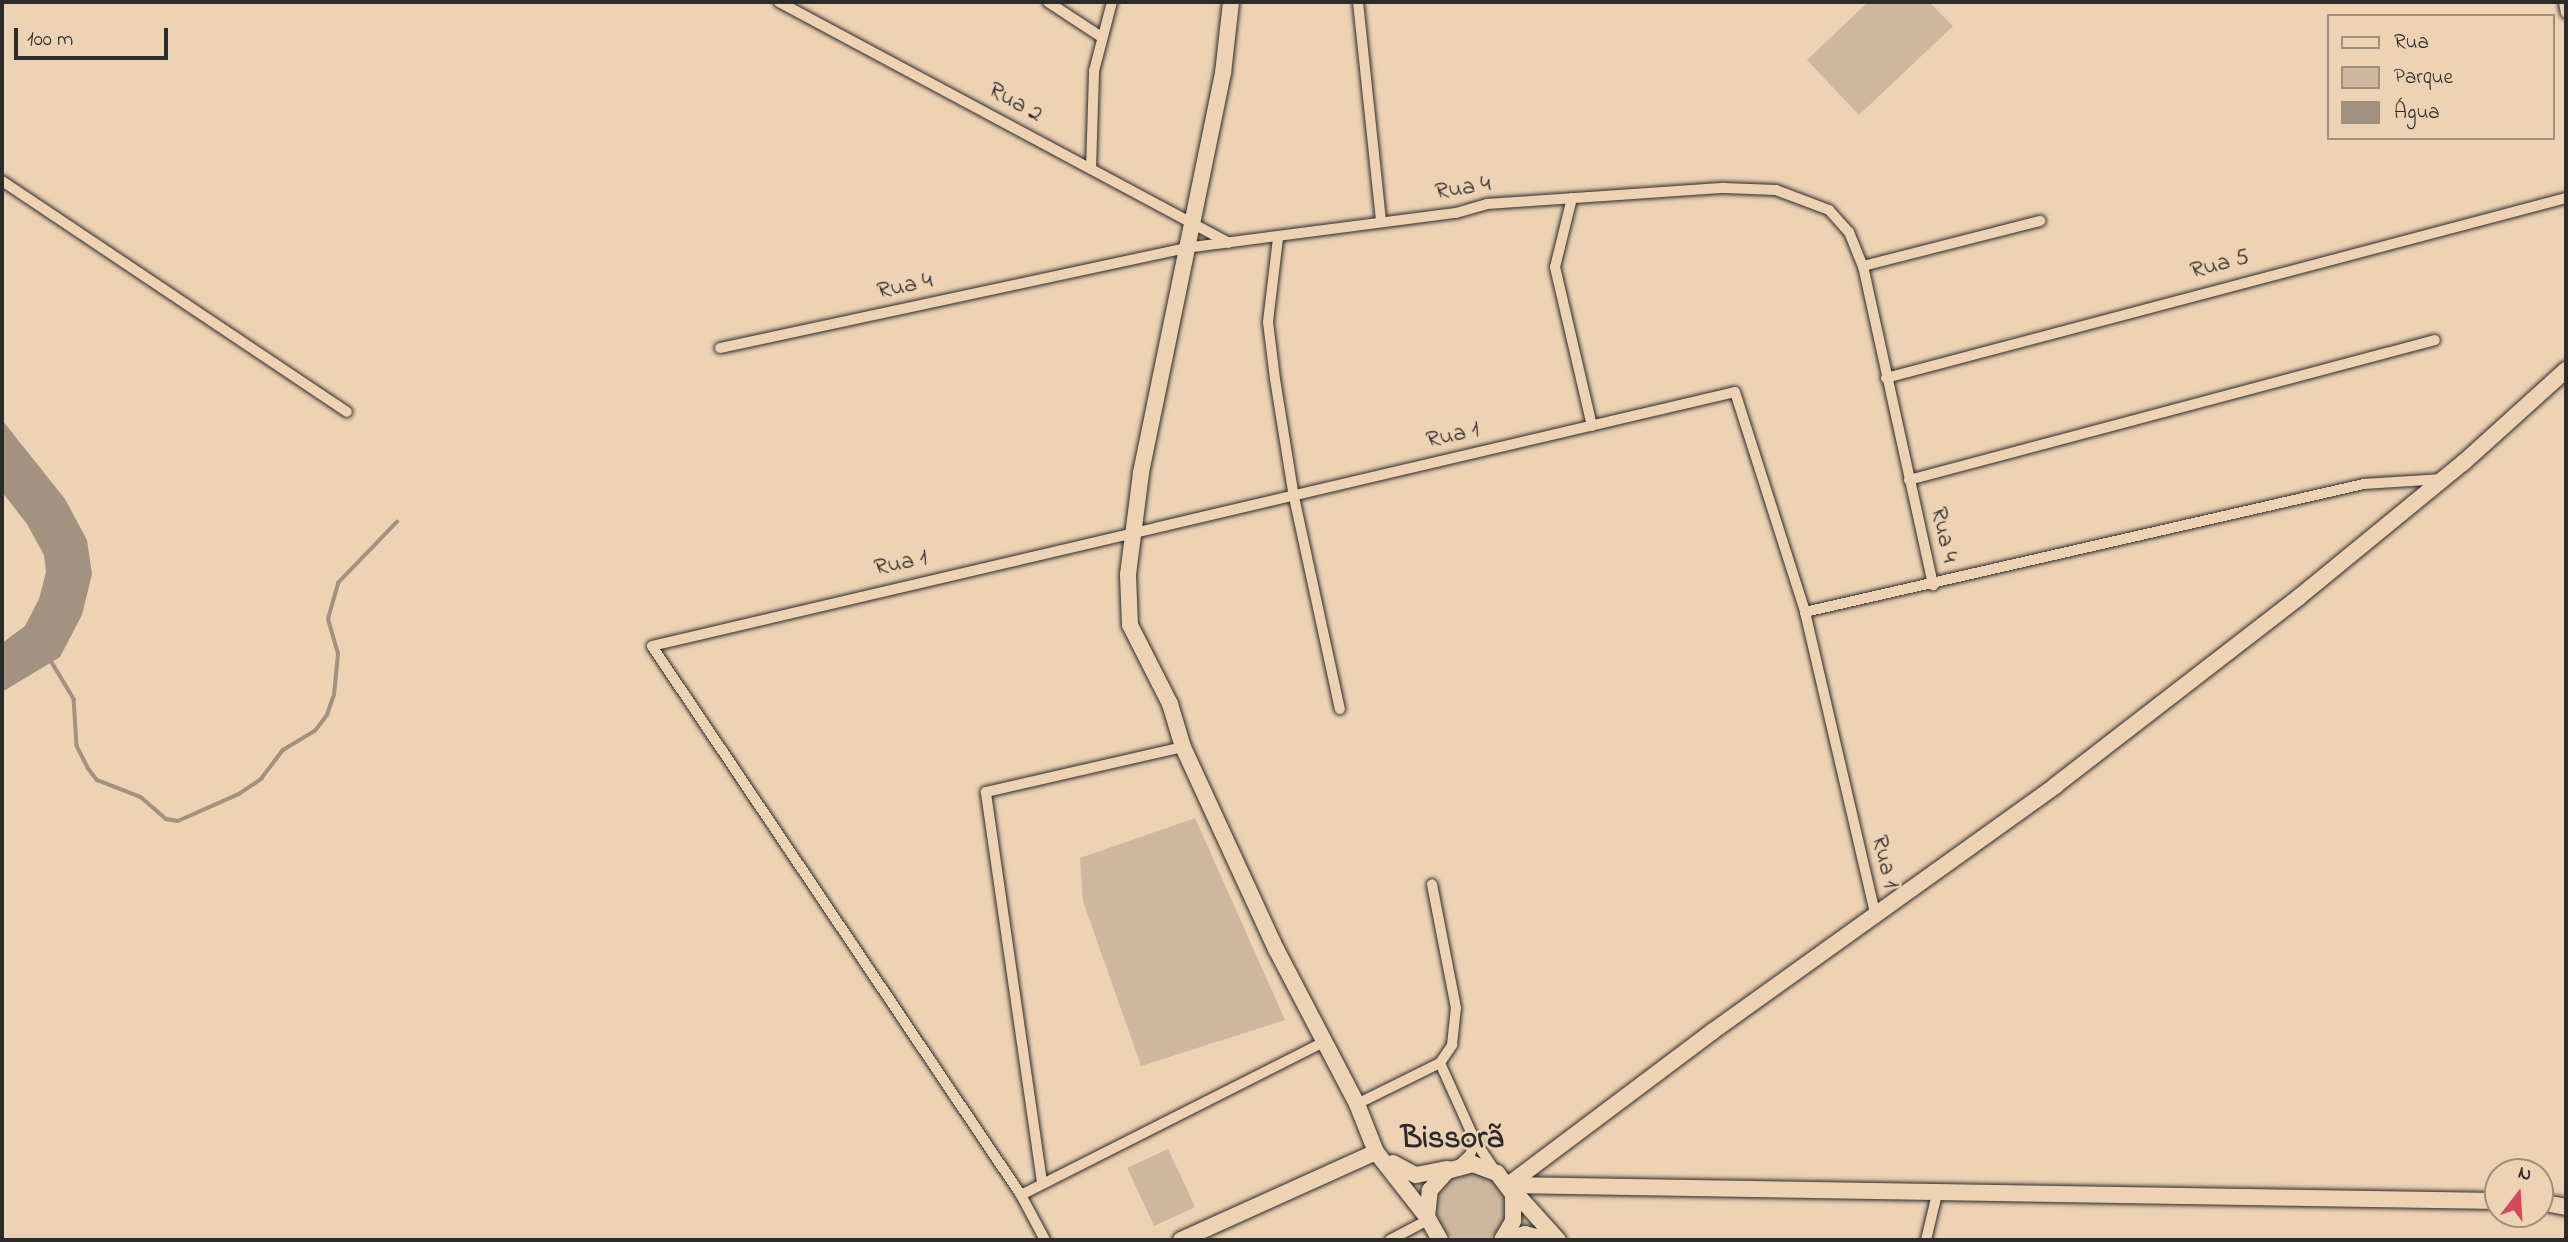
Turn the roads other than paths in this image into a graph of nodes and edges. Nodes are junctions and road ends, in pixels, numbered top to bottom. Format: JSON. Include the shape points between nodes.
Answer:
{"nodes":[{"id":1,"x":779,"y":2,"type":"edge"},
{"id":2,"x":1048,"y":2,"type":"edge"},
{"id":3,"x":1112,"y":2,"type":"edge"},
{"id":4,"x":1231,"y":2,"type":"edge"},
{"id":5,"x":1358,"y":2,"type":"edge"},
{"id":6,"x":2564,"y":2,"type":"edge"},
{"id":7,"x":2566,"y":13,"type":"edge"},
{"id":8,"x":1100,"y":36,"type":"junction"},
{"id":9,"x":1091,"y":169,"type":"junction"},
{"id":10,"x":2,"y":181,"type":"edge"},
{"id":11,"x":1573,"y":198,"type":"junction"},
{"id":12,"x":2566,"y":198,"type":"edge"},
{"id":13,"x":1381,"y":220,"type":"junction"},
{"id":14,"x":2040,"y":220,"type":"dead end"},
{"id":15,"x":1191,"y":222,"type":"junction"},
{"id":16,"x":1279,"y":237,"type":"junction"},
{"id":17,"x":1229,"y":243,"type":"junction"},
{"id":18,"x":1185,"y":248,"type":"junction"},
{"id":19,"x":1863,"y":266,"type":"junction"},
{"id":20,"x":2435,"y":340,"type":"dead end"},
{"id":21,"x":720,"y":348,"type":"dead end"},
{"id":22,"x":2566,"y":370,"type":"edge"},
{"id":23,"x":1886,"y":378,"type":"junction"},
{"id":24,"x":346,"y":412,"type":"dead end"},
{"id":25,"x":1592,"y":426,"type":"junction"},
{"id":26,"x":2443,"y":479,"type":"junction"},
{"id":27,"x":1909,"y":480,"type":"junction"},
{"id":28,"x":1294,"y":497,"type":"junction"},
{"id":29,"x":1131,"y":536,"type":"junction"},
{"id":30,"x":1933,"y":585,"type":"junction"},
{"id":31,"x":1805,"y":612,"type":"junction"},
{"id":32,"x":1340,"y":709,"type":"dead end"},
{"id":33,"x":1183,"y":747,"type":"junction"},
{"id":34,"x":1432,"y":884,"type":"dead end"},
{"id":35,"x":1876,"y":916,"type":"junction"},
{"id":36,"x":1324,"y":1042,"type":"junction"},
{"id":37,"x":1440,"y":1063,"type":"junction"},
{"id":38,"x":1357,"y":1104,"type":"junction"},
{"id":39,"x":1475,"y":1141,"type":"junction"},
{"id":40,"x":1376,"y":1152,"type":"junction"},
{"id":41,"x":1456,"y":1167,"type":"junction"},
{"id":42,"x":1503,"y":1179,"type":"junction"},
{"id":43,"x":1042,"y":1182,"type":"junction"},
{"id":44,"x":1937,"y":1194,"type":"junction"},
{"id":45,"x":1021,"y":1195,"type":"junction"},
{"id":46,"x":2484,"y":1201,"type":"edge"},
{"id":47,"x":1428,"y":1219,"type":"junction"},
{"id":48,"x":1045,"y":1240,"type":"edge"},
{"id":49,"x":1181,"y":1240,"type":"edge"},
{"id":50,"x":1390,"y":1240,"type":"edge"},
{"id":51,"x":1440,"y":1240,"type":"edge"},
{"id":52,"x":1502,"y":1240,"type":"edge"},
{"id":53,"x":1548,"y":1240,"type":"edge"},
{"id":54,"x":1558,"y":1240,"type":"edge"},
{"id":55,"x":1926,"y":1240,"type":"edge"}],
"edges":[{"from":1,"to":9,"type":"street","name":"Rua 2"},
{"from":2,"to":8,"type":"street"},
{"from":3,"to":8,"type":"street"},
{"from":4,"to":15,"type":"street","via":[[1223,73]]},
{"from":5,"to":13,"type":"street"},
{"from":6,"to":7,"type":"street"},
{"from":8,"to":9,"type":"street","via":[[1094,71]]},
{"from":9,"to":15,"type":"street","name":"Rua 2"},
{"from":10,"to":24,"type":"street"},
{"from":11,"to":13,"type":"street","name":"Rua 4","via":[[1487,204],[1456,213]]},
{"from":11,"to":19,"type":"street","name":"Rua 4","via":[[1724,188],[1776,190],[1829,210],[1849,232]]},
{"from":11,"to":25,"type":"street","via":[[1555,267]]},
{"from":12,"to":23,"type":"street","name":"Rua 5"},
{"from":13,"to":16,"type":"street","name":"Rua 4"},
{"from":14,"to":19,"type":"street"},
{"from":15,"to":17,"type":"street","name":"Rua 2"},
{"from":15,"to":18,"type":"street"},
{"from":16,"to":17,"type":"street","name":"Rua 4"},
{"from":16,"to":28,"type":"street","via":[[1268,322]]},
{"from":17,"to":18,"type":"street","name":"Rua 4"},
{"from":18,"to":21,"type":"street","name":"Rua 4"},
{"from":18,"to":29,"type":"street"},
{"from":19,"to":23,"type":"street","name":"Rua 4"},
{"from":20,"to":27,"type":"street"},
{"from":22,"to":26,"type":"street"},
{"from":23,"to":27,"type":"street","name":"Rua 4"},
{"from":25,"to":28,"type":"street","name":"Rua 1"},
{"from":25,"to":31,"type":"street","name":"Rua 1","via":[[1735,392]]},
{"from":26,"to":30,"type":"street","via":[[2364,484]]},
{"from":26,"to":35,"type":"street","via":[[2076,770]]},
{"from":27,"to":30,"type":"street","name":"Rua 4"},
{"from":28,"to":29,"type":"street","name":"Rua 1"},
{"from":28,"to":32,"type":"street"},
{"from":29,"to":33,"type":"street","via":[[1130,625],[1170,704]]},
{"from":29,"to":45,"type":"street","name":"Rua 1","via":[[874,591],[652,646]]},
{"from":30,"to":31,"type":"street"},
{"from":31,"to":35,"type":"street","name":"Rua 1"},
{"from":33,"to":36,"type":"street"},
{"from":33,"to":43,"type":"street","via":[[986,792]]},
{"from":34,"to":37,"type":"street","via":[[1456,1008],[1452,1045]]},
{"from":35,"to":42,"type":"street"},
{"from":36,"to":38,"type":"street"},
{"from":36,"to":43,"type":"street"},
{"from":37,"to":38,"type":"street"},
{"from":37,"to":39,"type":"street"},
{"from":38,"to":40,"type":"street"},
{"from":39,"to":41,"type":"street","via":[[1470,1155]]},
{"from":39,"to":42,"type":"street"},
{"from":40,"to":41,"type":"street","via":[[1416,1175]]},
{"from":40,"to":47,"type":"street"},
{"from":40,"to":49,"type":"street"},
{"from":41,"to":42,"type":"street","via":[[1474,1164]]},
{"from":41,"to":47,"type":"street","via":[[1430,1190]]},
{"from":42,"to":44,"type":"street"},
{"from":42,"to":52,"type":"street","via":[[1515,1213]]},
{"from":42,"to":54,"type":"street"},
{"from":43,"to":45,"type":"street"},
{"from":44,"to":46,"type":"street"},
{"from":44,"to":55,"type":"street"},
{"from":45,"to":48,"type":"street"},
{"from":47,"to":50,"type":"street"},
{"from":47,"to":51,"type":"street"},
{"from":52,"to":53,"type":"street","via":[[1525,1234]]}]}
